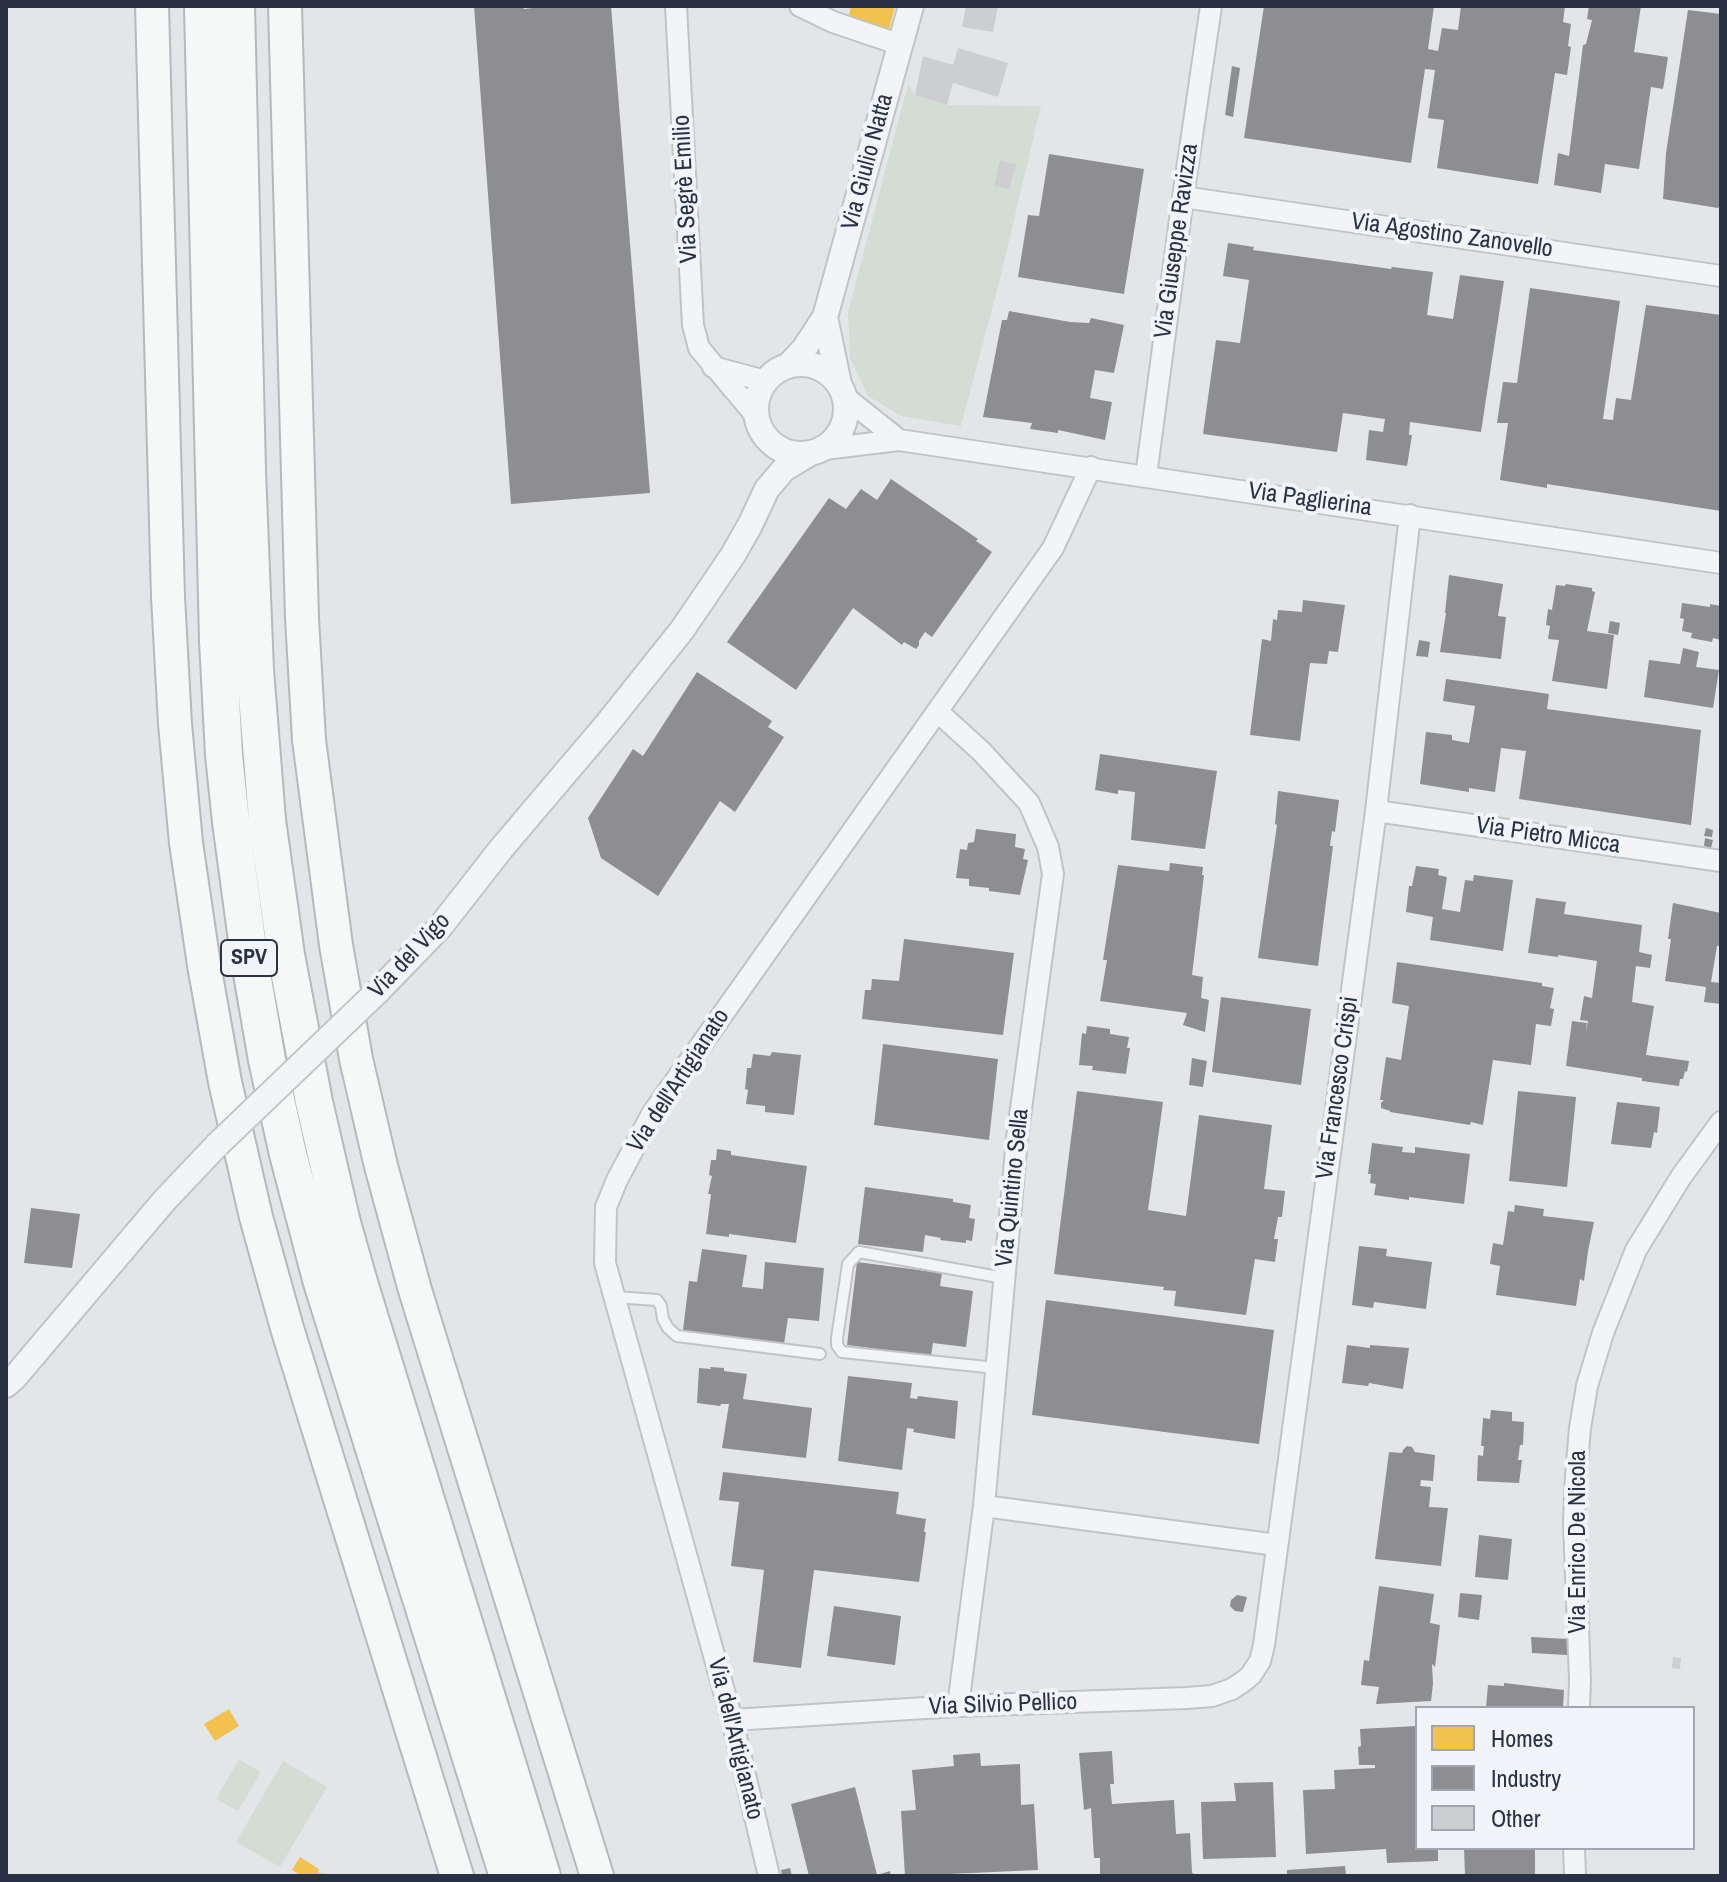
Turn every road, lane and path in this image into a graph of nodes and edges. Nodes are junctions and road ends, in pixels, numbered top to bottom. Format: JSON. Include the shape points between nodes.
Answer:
{"nodes":[{"id":1,"x":152,"y":6,"type":"edge"},
{"id":2,"x":203,"y":6,"type":"edge"},
{"id":3,"x":236,"y":6,"type":"edge"},
{"id":4,"x":285,"y":6,"type":"edge"},
{"id":5,"x":676,"y":6,"type":"edge"},
{"id":6,"x":800,"y":6,"type":"edge"},
{"id":7,"x":911,"y":6,"type":"edge"},
{"id":8,"x":1211,"y":6,"type":"edge"},
{"id":9,"x":901,"y":45,"type":"junction"},
{"id":10,"x":1183,"y":197,"type":"junction"},
{"id":11,"x":1721,"y":276,"type":"edge"},
{"id":12,"x":825,"y":317,"type":"junction"},
{"id":13,"x":789,"y":365,"type":"junction"},
{"id":14,"x":713,"y":367,"type":"junction"},
{"id":15,"x":765,"y":381,"type":"junction"},
{"id":16,"x":842,"y":390,"type":"junction"},
{"id":17,"x":758,"y":420,"type":"junction"},
{"id":18,"x":899,"y":440,"type":"junction"},
{"id":19,"x":816,"y":451,"type":"junction"},
{"id":20,"x":1091,"y":467,"type":"junction"},
{"id":21,"x":1146,"y":476,"type":"junction"},
{"id":22,"x":767,"y":489,"type":"junction"},
{"id":23,"x":1410,"y":515,"type":"junction"},
{"id":24,"x":1721,"y":563,"type":"edge"},
{"id":25,"x":938,"y":712,"type":"junction"},
{"id":26,"x":1376,"y":811,"type":"junction"},
{"id":27,"x":1721,"y":861,"type":"edge"},
{"id":28,"x":1721,"y":1122,"type":"edge"},
{"id":29,"x":1004,"y":1278,"type":"junction"},
{"id":30,"x":615,"y":1297,"type":"junction"},
{"id":31,"x":820,"y":1354,"type":"dead end"},
{"id":32,"x":996,"y":1368,"type":"junction"},
{"id":33,"x":6,"y":1385,"type":"edge"},
{"id":34,"x":984,"y":1506,"type":"junction"},
{"id":35,"x":1277,"y":1545,"type":"junction"},
{"id":36,"x":1260,"y":1661,"type":"joint"},
{"id":37,"x":958,"y":1706,"type":"junction"},
{"id":38,"x":1579,"y":1706,"type":"edge"},
{"id":39,"x":732,"y":1720,"type":"junction"},
{"id":40,"x":1574,"y":1850,"type":"edge"},
{"id":41,"x":457,"y":1876,"type":"edge"},
{"id":42,"x":508,"y":1876,"type":"edge"},
{"id":43,"x":542,"y":1876,"type":"edge"},
{"id":44,"x":597,"y":1876,"type":"edge"},
{"id":45,"x":769,"y":1876,"type":"edge"},
{"id":46,"x":1575,"y":1876,"type":"edge"}],
"edges":[{"from":1,"to":41,"type":"highway","via":[[168,597],[186,843],[204,965],[256,1217]]},
{"from":2,"to":42,"type":"highway","number":"SPV","via":[[218,641],[224,755],[250,962],[288,1154],[321,1279]]},
{"from":3,"to":43,"type":"highway","number":"SPV","via":[[255,670],[267,820],[286,955],[314,1102],[353,1261]]},
{"from":4,"to":44,"type":"highway","via":[[302,618],[309,740],[336,945],[356,1059],[415,1290]]},
{"from":5,"to":14,"type":"street","name":"Via Segrè Emilio","via":[[693,325],[699,348]]},
{"from":6,"to":9,"type":"street"},
{"from":7,"to":9,"type":"street","name":"Via Giulio Natta"},
{"from":8,"to":10,"type":"street","name":"Via Giuseppe Ravizza"},
{"from":9,"to":12,"type":"street","name":"Via Giulio Natta"},
{"from":10,"to":11,"type":"street","name":"Via Agostino Zanovello"},
{"from":10,"to":21,"type":"street","name":"Via Giuseppe Ravizza"},
{"from":12,"to":13,"type":"street","name":"Via Giulio Natta"},
{"from":12,"to":16,"type":"street","name":"Via Giulio Natta"},
{"from":13,"to":15,"type":"street"},
{"from":13,"to":16,"type":"street","via":[[817,366]]},
{"from":14,"to":15,"type":"street"},
{"from":14,"to":17,"type":"street","name":"Via Segrè Emilio"},
{"from":15,"to":17,"type":"street"},
{"from":16,"to":18,"type":"street"},
{"from":16,"to":19,"type":"street","via":[[844,425],[836,439]]},
{"from":17,"to":19,"type":"street","via":[[778,448],[793,454]]},
{"from":17,"to":22,"type":"street","name":"Via del Vigo"},
{"from":18,"to":19,"type":"street","name":"Via Paglierina"},
{"from":18,"to":20,"type":"street","name":"Via Paglierina"},
{"from":19,"to":22,"type":"street","name":"Via del Vigo","via":[[784,469]]},
{"from":20,"to":21,"type":"street","name":"Via Paglierina"},
{"from":20,"to":25,"type":"street","name":"Via dell'Artigianato","via":[[1053,548]]},
{"from":21,"to":23,"type":"street","name":"Via Paglierina"},
{"from":22,"to":33,"type":"street","name":"Via del Vigo","bridge":true,"via":[[733,555],[682,630],[440,927],[217,1145]]},
{"from":23,"to":24,"type":"street","name":"Via Paglierina"},
{"from":23,"to":26,"type":"street","name":"Via Francesco Crispi"},
{"from":25,"to":29,"type":"street","name":"Via Quintino Sella","via":[[1029,803],[1041,826],[1053,874]]},
{"from":25,"to":30,"type":"street","name":"Via dell'Artigianato","via":[[652,1114],[606,1207],[605,1263]]},
{"from":26,"to":27,"type":"street","name":"Via Pietro Micca"},
{"from":26,"to":35,"type":"street","name":"Via Francesco Crispi"},
{"from":28,"to":38,"type":"street","name":"Via Enrico De Nicola","via":[[1636,1250],[1587,1386],[1574,1522]]},
{"from":29,"to":32,"type":"street","name":"Via Quintino Sella"},
{"from":29,"to":32,"type":"lane","via":[[859,1252],[848,1264],[837,1345],[842,1352]]},
{"from":30,"to":31,"type":"lane","via":[[657,1300],[677,1336]]},
{"from":30,"to":39,"type":"street","name":"Via dell'Artigianato"},
{"from":32,"to":34,"type":"street","name":"Via Quintino Sella"},
{"from":34,"to":35,"type":"street"},
{"from":34,"to":37,"type":"street","name":"Via Quintino Sella"},
{"from":35,"to":36,"type":"street","name":"Via Francesco Crispi"},
{"from":36,"to":37,"type":"street","name":"Via Silvio Pellico","via":[[1244,1681],[1212,1696]]},
{"from":37,"to":39,"type":"street","name":"Via Silvio Pellico"},
{"from":39,"to":45,"type":"street","name":"Via dell'Artigianato"},
{"from":40,"to":46,"type":"street"}]}
